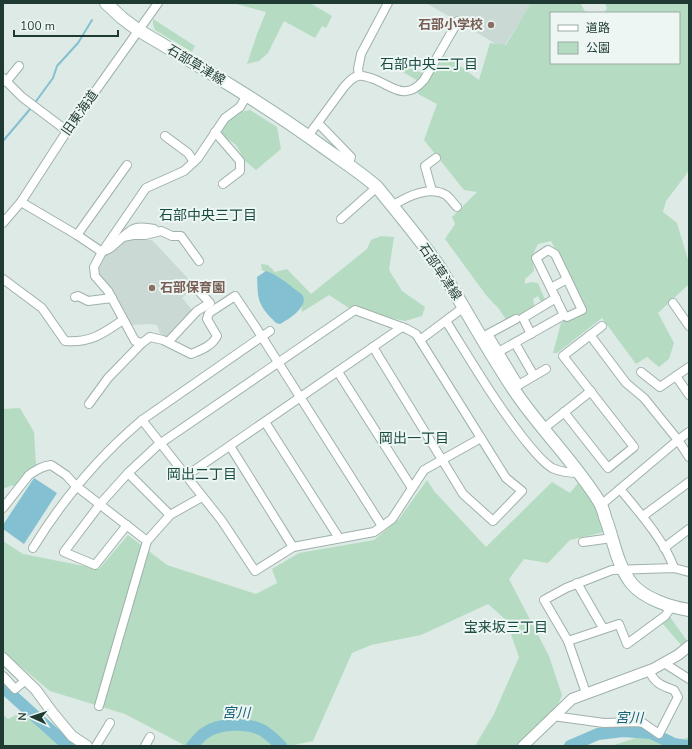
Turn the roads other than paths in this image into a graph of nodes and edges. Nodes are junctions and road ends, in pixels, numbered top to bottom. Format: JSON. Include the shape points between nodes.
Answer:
{"nodes":[{"id":1,"x":106,"y":3,"type":"edge"},
{"id":2,"x":158,"y":3,"type":"edge"},
{"id":3,"x":388,"y":3,"type":"edge"},
{"id":4,"x":458,"y":21,"type":"dead end"},
{"id":5,"x":138,"y":30,"type":"junction"},
{"id":6,"x":19,"y":66,"type":"dead end"},
{"id":7,"x":359,"y":75,"type":"junction"},
{"id":8,"x":5,"y":80,"type":"edge"},
{"id":9,"x":248,"y":95,"type":"junction"},
{"id":10,"x":318,"y":123,"type":"junction"},
{"id":11,"x":67,"y":131,"type":"junction"},
{"id":12,"x":215,"y":132,"type":"junction"},
{"id":13,"x":165,"y":136,"type":"dead end"},
{"id":14,"x":308,"y":136,"type":"junction"},
{"id":15,"x":436,"y":158,"type":"dead end"},
{"id":16,"x":194,"y":162,"type":"junction"},
{"id":17,"x":127,"y":165,"type":"dead end"},
{"id":18,"x":348,"y":165,"type":"junction"},
{"id":19,"x":223,"y":184,"type":"dead end"},
{"id":20,"x":376,"y":187,"type":"junction"},
{"id":21,"x":432,"y":191,"type":"junction"},
{"id":22,"x":21,"y":202,"type":"junction"},
{"id":23,"x":392,"y":206,"type":"junction"},
{"id":24,"x":457,"y":207,"type":"dead end"},
{"id":25,"x":341,"y":219,"type":"dead end"},
{"id":26,"x":3,"y":223,"type":"edge"},
{"id":27,"x":154,"y":228,"type":"dead end"},
{"id":28,"x":77,"y":235,"type":"junction"},
{"id":29,"x":123,"y":237,"type":"junction"},
{"id":30,"x":102,"y":252,"type":"junction"},
{"id":31,"x":199,"y":261,"type":"dead end"},
{"id":32,"x":3,"y":279,"type":"edge"},
{"id":33,"x":567,"y":279,"type":"junction"},
{"id":34,"x":196,"y":288,"type":"dead end"},
{"id":35,"x":551,"y":288,"type":"junction"},
{"id":36,"x":75,"y":297,"type":"dead end"},
{"id":37,"x":112,"y":298,"type":"junction"},
{"id":38,"x":556,"y":298,"type":"junction"},
{"id":39,"x":673,"y":303,"type":"dead end"},
{"id":40,"x":464,"y":307,"type":"junction"},
{"id":41,"x":564,"y":315,"type":"junction"},
{"id":42,"x":516,"y":319,"type":"dead end"},
{"id":43,"x":123,"y":320,"type":"junction"},
{"id":44,"x":446,"y":321,"type":"junction"},
{"id":45,"x":688,"y":322,"type":"edge"},
{"id":46,"x":602,"y":326,"type":"dead end"},
{"id":47,"x":402,"y":327,"type":"junction"},
{"id":48,"x":270,"y":331,"type":"dead end"},
{"id":49,"x":531,"y":334,"type":"junction"},
{"id":50,"x":590,"y":335,"type":"junction"},
{"id":51,"x":262,"y":337,"type":"junction"},
{"id":52,"x":420,"y":340,"type":"junction"},
{"id":53,"x":168,"y":342,"type":"junction"},
{"id":54,"x":142,"y":343,"type":"junction"},
{"id":55,"x":515,"y":343,"type":"junction"},
{"id":56,"x":373,"y":347,"type":"junction"},
{"id":57,"x":496,"y":354,"type":"junction"},
{"id":58,"x":278,"y":362,"type":"junction"},
{"id":59,"x":689,"y":367,"type":"edge"},
{"id":60,"x":546,"y":369,"type":"dead end"},
{"id":61,"x":338,"y":372,"type":"junction"},
{"id":62,"x":641,"y":372,"type":"dead end"},
{"id":63,"x":534,"y":376,"type":"junction"},
{"id":64,"x":676,"y":376,"type":"junction"},
{"id":65,"x":516,"y":387,"type":"junction"},
{"id":66,"x":591,"y":392,"type":"junction"},
{"id":67,"x":689,"y":395,"type":"edge"},
{"id":68,"x":300,"y":397,"type":"junction"},
{"id":69,"x":89,"y":404,"type":"dead end"},
{"id":70,"x":564,"y":412,"type":"junction"},
{"id":71,"x":142,"y":420,"type":"junction"},
{"id":72,"x":265,"y":422,"type":"junction"},
{"id":73,"x":543,"y":429,"type":"junction"},
{"id":74,"x":689,"y":432,"type":"edge"},
{"id":75,"x":481,"y":438,"type":"junction"},
{"id":76,"x":678,"y":440,"type":"junction"},
{"id":77,"x":160,"y":444,"type":"junction"},
{"id":78,"x":230,"y":446,"type":"junction"},
{"id":79,"x":689,"y":457,"type":"edge"},
{"id":80,"x":442,"y":460,"type":"junction"},
{"id":81,"x":579,"y":473,"type":"junction"},
{"id":82,"x":128,"y":474,"type":"junction"},
{"id":83,"x":186,"y":476,"type":"junction"},
{"id":84,"x":689,"y":482,"type":"edge"},
{"id":85,"x":76,"y":486,"type":"junction"},
{"id":86,"x":412,"y":488,"type":"junction"},
{"id":87,"x":620,"y":489,"type":"junction"},
{"id":88,"x":202,"y":497,"type":"junction"},
{"id":89,"x":100,"y":504,"type":"junction"},
{"id":90,"x":601,"y":505,"type":"junction"},
{"id":91,"x":3,"y":508,"type":"edge"},
{"id":92,"x":170,"y":515,"type":"junction"},
{"id":93,"x":642,"y":516,"type":"junction"},
{"id":94,"x":127,"y":525,"type":"junction"},
{"id":95,"x":382,"y":526,"type":"junction"},
{"id":96,"x":689,"y":529,"type":"edge"},
{"id":97,"x":339,"y":538,"type":"junction"},
{"id":98,"x":612,"y":538,"type":"junction"},
{"id":99,"x":147,"y":541,"type":"junction"},
{"id":100,"x":583,"y":542,"type":"dead end"},
{"id":101,"x":293,"y":547,"type":"junction"},
{"id":102,"x":33,"y":548,"type":"dead end"},
{"id":103,"x":664,"y":548,"type":"junction"},
{"id":104,"x":674,"y":568,"type":"junction"},
{"id":105,"x":623,"y":569,"type":"junction"},
{"id":106,"x":689,"y":572,"type":"edge"},
{"id":107,"x":577,"y":583,"type":"junction"},
{"id":108,"x":672,"y":606,"type":"junction"},
{"id":109,"x":689,"y":610,"type":"edge"},
{"id":110,"x":603,"y":628,"type":"junction"},
{"id":111,"x":568,"y":640,"type":"junction"},
{"id":112,"x":689,"y":646,"type":"edge"},
{"id":113,"x":3,"y":658,"type":"edge"},
{"id":114,"x":664,"y":663,"type":"junction"},
{"id":115,"x":649,"y":670,"type":"junction"},
{"id":116,"x":3,"y":676,"type":"edge"},
{"id":117,"x":689,"y":679,"type":"edge"},
{"id":118,"x":25,"y":681,"type":"junction"},
{"id":119,"x":586,"y":693,"type":"junction"},
{"id":120,"x":99,"y":706,"type":"dead end"},
{"id":121,"x":554,"y":716,"type":"junction"},
{"id":122,"x":110,"y":723,"type":"dead end"},
{"id":123,"x":150,"y":737,"type":"dead end"},
{"id":124,"x":87,"y":746,"type":"edge"},
{"id":125,"x":96,"y":746,"type":"edge"},
{"id":126,"x":145,"y":746,"type":"edge"},
{"id":127,"x":523,"y":746,"type":"edge"}],
"edges":[{"from":1,"to":5,"type":"main road","name":"石部草津線"},
{"from":2,"to":5,"type":"street","name":"旧東海道"},
{"from":3,"to":7,"type":"street","via":[[361,54]]},
{"from":4,"to":7,"type":"street","via":[[417,88],[404,92],[395,90],[376,79]]},
{"from":5,"to":9,"type":"main road","name":"石部草津線"},
{"from":5,"to":11,"type":"street","name":"旧東海道"},
{"from":6,"to":8,"type":"street"},
{"from":7,"to":10,"type":"street","via":[[344,87]]},
{"from":8,"to":11,"type":"street","via":[[22,97]]},
{"from":9,"to":12,"type":"street","via":[[240,107],[225,118]]},
{"from":9,"to":14,"type":"main road","name":"石部草津線"},
{"from":10,"to":14,"type":"street"},
{"from":10,"to":18,"type":"street","via":[[352,157]]},
{"from":11,"to":22,"type":"street","name":"旧東海道"},
{"from":12,"to":16,"type":"street"},
{"from":12,"to":19,"type":"street","via":[[240,161],[240,171]]},
{"from":13,"to":16,"type":"street","via":[[188,153]]},
{"from":14,"to":18,"type":"main road","name":"石部草津線"},
{"from":15,"to":21,"type":"street","via":[[425,166]]},
{"from":16,"to":30,"type":"street","via":[[184,171],[146,188]]},
{"from":17,"to":28,"type":"street"},
{"from":18,"to":20,"type":"main road","name":"石部草津線"},
{"from":20,"to":23,"type":"main road","name":"石部草津線"},
{"from":20,"to":25,"type":"street"},
{"from":21,"to":23,"type":"street","via":[[415,195]]},
{"from":21,"to":24,"type":"street","via":[[446,195]]},
{"from":22,"to":26,"type":"street","name":"旧東海道"},
{"from":22,"to":28,"type":"street"},
{"from":23,"to":40,"type":"main road","name":"石部草津線","via":[[439,267]]},
{"from":27,"to":29,"type":"street","via":[[136,227]]},
{"from":28,"to":30,"type":"street"},
{"from":29,"to":30,"type":"street"},
{"from":29,"to":31,"type":"street","via":[[145,236],[161,231],[172,236],[181,236]]},
{"from":30,"to":37,"type":"street","via":[[94,267],[95,276]]},
{"from":32,"to":43,"type":"street","via":[[42,308],[65,341],[78,342],[93,338]]},
{"from":33,"to":35,"type":"street"},
{"from":33,"to":35,"type":"street","via":[[555,254],[548,250],[536,258]]},
{"from":33,"to":41,"type":"street","via":[[582,310],[567,317]]},
{"from":34,"to":53,"type":"street","via":[[210,303],[197,311]]},
{"from":35,"to":38,"type":"street"},
{"from":36,"to":37,"type":"street","via":[[88,301]]},
{"from":37,"to":43,"type":"street"},
{"from":38,"to":41,"type":"street"},
{"from":38,"to":49,"type":"street","via":[[523,318]]},
{"from":39,"to":45,"type":"street"},
{"from":40,"to":44,"type":"street"},
{"from":40,"to":57,"type":"main road","name":"石部草津線"},
{"from":41,"to":49,"type":"street"},
{"from":42,"to":57,"type":"street","via":[[488,334]]},
{"from":43,"to":54,"type":"street","via":[[135,341]]},
{"from":44,"to":52,"type":"street"},
{"from":44,"to":81,"type":"street","via":[[483,381],[539,457],[553,468]]},
{"from":46,"to":50,"type":"street"},
{"from":47,"to":52,"type":"street","via":[[416,334]]},
{"from":47,"to":56,"type":"street"},
{"from":47,"to":58,"type":"street","via":[[355,310]]},
{"from":48,"to":51,"type":"street"},
{"from":49,"to":55,"type":"street"},
{"from":50,"to":66,"type":"street","via":[[563,356]]},
{"from":50,"to":76,"type":"street","via":[[626,383],[644,398]]},
{"from":51,"to":53,"type":"street","via":[[235,296],[209,314],[207,319],[217,336],[206,348],[191,354]]},
{"from":51,"to":58,"type":"street"},
{"from":51,"to":71,"type":"street"},
{"from":52,"to":75,"type":"street"},
{"from":53,"to":54,"type":"street","via":[[150,337]]},
{"from":54,"to":69,"type":"street","via":[[108,378]]},
{"from":55,"to":57,"type":"street"},
{"from":55,"to":63,"type":"street"},
{"from":56,"to":61,"type":"street"},
{"from":56,"to":80,"type":"street"},
{"from":57,"to":65,"type":"main road","name":"石部草津線"},
{"from":58,"to":68,"type":"street"},
{"from":58,"to":77,"type":"street"},
{"from":59,"to":64,"type":"street"},
{"from":60,"to":63,"type":"street"},
{"from":61,"to":68,"type":"street"},
{"from":61,"to":86,"type":"street"},
{"from":62,"to":64,"type":"street","via":[[660,387]]},
{"from":63,"to":65,"type":"street"},
{"from":64,"to":67,"type":"street"},
{"from":65,"to":73,"type":"main road","name":"石部草津線"},
{"from":66,"to":70,"type":"street"},
{"from":66,"to":70,"type":"street","via":[[634,447],[608,468]]},
{"from":68,"to":72,"type":"street"},
{"from":68,"to":95,"type":"street"},
{"from":70,"to":73,"type":"street"},
{"from":71,"to":77,"type":"street"},
{"from":71,"to":85,"type":"street","via":[[112,447]]},
{"from":72,"to":78,"type":"street"},
{"from":72,"to":97,"type":"street"},
{"from":73,"to":81,"type":"main road","name":"石部草津線"},
{"from":74,"to":76,"type":"street"},
{"from":75,"to":80,"type":"street"},
{"from":75,"to":80,"type":"street","via":[[506,478],[522,491],[493,521],[463,494]]},
{"from":76,"to":79,"type":"street"},
{"from":76,"to":87,"type":"street"},
{"from":77,"to":82,"type":"street"},
{"from":77,"to":83,"type":"street"},
{"from":78,"to":83,"type":"street"},
{"from":78,"to":101,"type":"street"},
{"from":80,"to":86,"type":"street","via":[[424,470]]},
{"from":81,"to":90,"type":"main road","name":"石部草津線"},
{"from":82,"to":89,"type":"street"},
{"from":82,"to":92,"type":"street"},
{"from":83,"to":88,"type":"street"},
{"from":84,"to":93,"type":"street"},
{"from":85,"to":89,"type":"street"},
{"from":85,"to":91,"type":"street","via":[[51,465],[45,466],[29,475]]},
{"from":85,"to":102,"type":"street","via":[[50,519]]},
{"from":86,"to":95,"type":"street","via":[[392,519]]},
{"from":87,"to":90,"type":"street"},
{"from":87,"to":93,"type":"street"},
{"from":88,"to":92,"type":"street"},
{"from":88,"to":101,"type":"street","via":[[222,521],[255,571]]},
{"from":89,"to":94,"type":"street"},
{"from":89,"to":94,"type":"street","via":[[64,552],[95,565]]},
{"from":90,"to":98,"type":"main road","name":"石部草津線"},
{"from":92,"to":99,"type":"street"},
{"from":93,"to":103,"type":"street"},
{"from":94,"to":99,"type":"street"},
{"from":95,"to":97,"type":"street","via":[[374,532]]},
{"from":96,"to":103,"type":"street"},
{"from":97,"to":101,"type":"street"},
{"from":98,"to":100,"type":"street"},
{"from":98,"to":105,"type":"main road","name":"石部草津線"},
{"from":99,"to":120,"type":"street"},
{"from":103,"to":104,"type":"street","via":[[670,555]]},
{"from":104,"to":105,"type":"street"},
{"from":104,"to":106,"type":"street"},
{"from":105,"to":107,"type":"street","via":[[612,570]]},
{"from":105,"to":108,"type":"main road","name":"石部草津線","via":[[634,585],[647,595]]},
{"from":107,"to":110,"type":"street"},
{"from":107,"to":111,"type":"street","via":[[544,600]]},
{"from":108,"to":109,"type":"main road","name":"石部草津線"},
{"from":108,"to":110,"type":"street","via":[[665,616],[626,644],[619,624]]},
{"from":110,"to":111,"type":"street"},
{"from":111,"to":119,"type":"street"},
{"from":112,"to":114,"type":"street"},
{"from":113,"to":118,"type":"street"},
{"from":114,"to":115,"type":"street"},
{"from":114,"to":117,"type":"street"},
{"from":115,"to":119,"type":"street"},
{"from":115,"to":121,"type":"street","via":[[659,685],[674,690],[678,697],[659,734],[638,722],[604,723]]},
{"from":116,"to":118,"type":"street","via":[[15,689]]},
{"from":118,"to":124,"type":"street","via":[[36,690],[72,736]]},
{"from":119,"to":121,"type":"street","via":[[572,698]]},
{"from":121,"to":127,"type":"street"},
{"from":122,"to":125,"type":"street"},
{"from":123,"to":126,"type":"street"}]}
